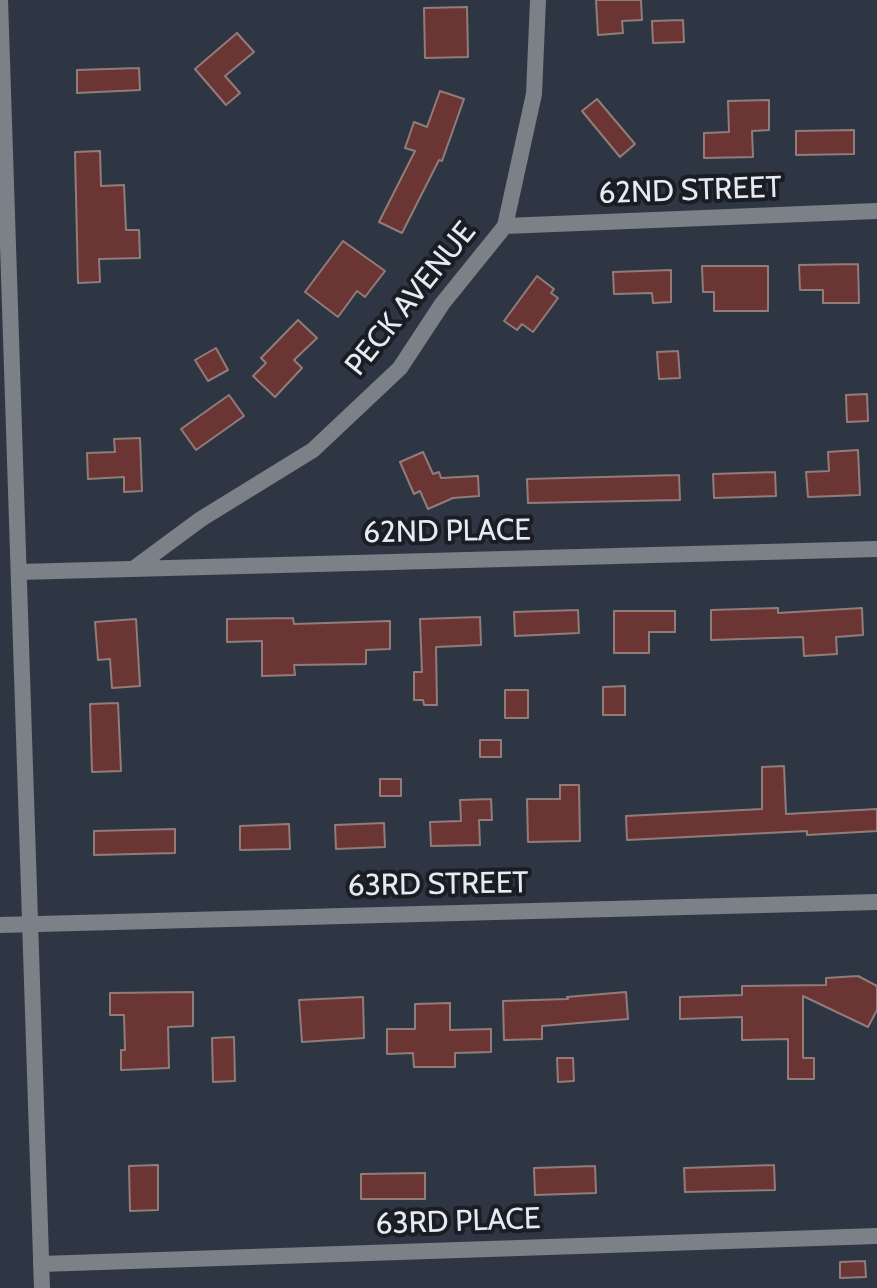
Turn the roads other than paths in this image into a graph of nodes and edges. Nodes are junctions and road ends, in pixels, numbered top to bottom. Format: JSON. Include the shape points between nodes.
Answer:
{"nodes":[{"id":1,"x":0,"y":0,"type":"edge"},
{"id":2,"x":538,"y":0,"type":"edge"},
{"id":3,"x":877,"y":211,"type":"edge"},
{"id":4,"x":505,"y":226,"type":"junction"},
{"id":5,"x":6,"y":331,"type":"edge"},
{"id":6,"x":877,"y":549,"type":"edge"},
{"id":7,"x":135,"y":567,"type":"junction"},
{"id":8,"x":19,"y":572,"type":"junction"},
{"id":9,"x":877,"y":902,"type":"edge"},
{"id":10,"x":30,"y":923,"type":"junction"},
{"id":11,"x":0,"y":925,"type":"edge"},
{"id":12,"x":877,"y":1236,"type":"edge"},
{"id":13,"x":41,"y":1264,"type":"junction"},
{"id":14,"x":42,"y":1288,"type":"edge"}],
"edges":[{"from":1,"to":5,"type":"street"},
{"from":2,"to":4,"type":"street","name":"PECK AVENUE","via":[[534,94]]},
{"from":3,"to":4,"type":"street","name":"62ND STREET"},
{"from":4,"to":7,"type":"street","name":"PECK AVENUE","via":[[442,304],[400,368],[313,450]]},
{"from":5,"to":8,"type":"street"},
{"from":6,"to":7,"type":"street","name":"62ND PLACE"},
{"from":7,"to":8,"type":"street","name":"62ND PLACE"},
{"from":8,"to":10,"type":"street"},
{"from":9,"to":10,"type":"street","name":"63RD STREET"},
{"from":10,"to":11,"type":"street","name":"63RD STREET"},
{"from":10,"to":13,"type":"street"},
{"from":12,"to":13,"type":"street","name":"63RD PLACE"},
{"from":13,"to":14,"type":"street"}]}
